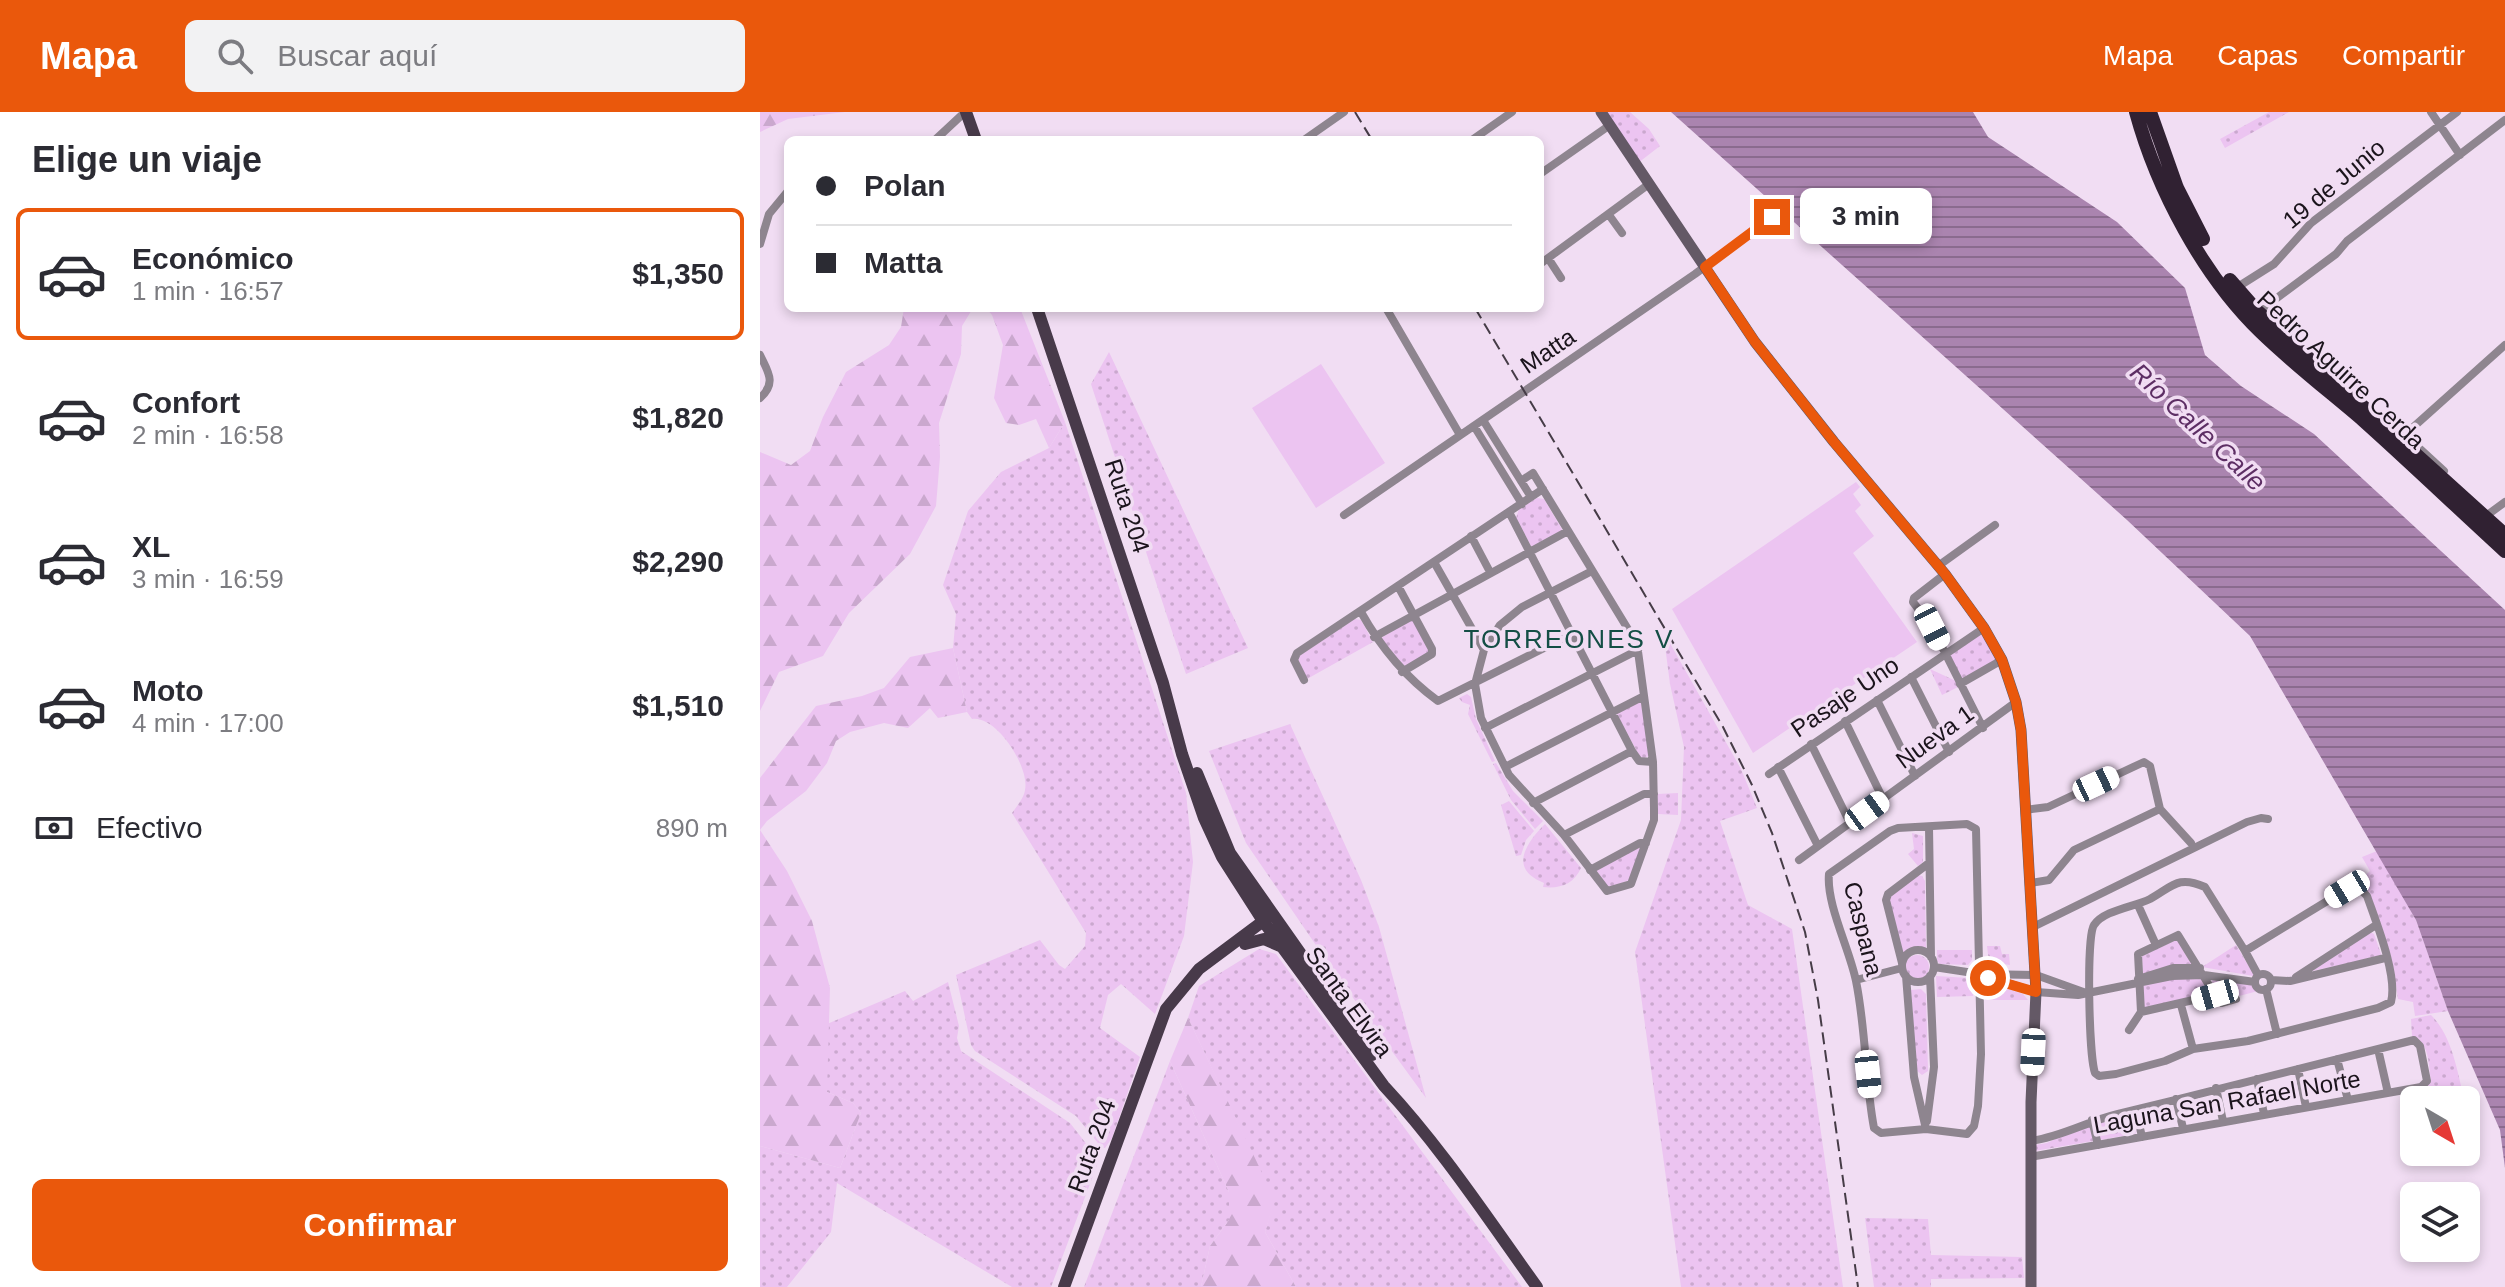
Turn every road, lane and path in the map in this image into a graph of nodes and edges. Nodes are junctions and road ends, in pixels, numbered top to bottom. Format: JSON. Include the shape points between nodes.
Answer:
{"nodes":[{"id":1,"x":965,"y":112,"type":"edge"},
{"id":2,"x":1344,"y":112,"type":"edge"},
{"id":3,"x":1512,"y":112,"type":"edge"},
{"id":4,"x":1601,"y":112,"type":"edge"},
{"id":5,"x":2136,"y":112,"type":"edge"},
{"id":6,"x":2150,"y":112,"type":"edge"},
{"id":7,"x":2431,"y":112,"type":"edge"},
{"id":8,"x":2457,"y":112,"type":"edge"},
{"id":9,"x":2505,"y":120,"type":"edge"},
{"id":10,"x":1610,"y":125,"type":"junction"},
{"id":11,"x":2438,"y":126,"type":"junction"},
{"id":12,"x":939,"y":136,"type":"edge"},
{"id":13,"x":974,"y":136,"type":"edge"},
{"id":14,"x":1310,"y":136,"type":"edge"},
{"id":15,"x":1478,"y":136,"type":"edge"},
{"id":16,"x":2460,"y":155,"type":"junction"},
{"id":17,"x":1544,"y":171,"type":"edge"},
{"id":18,"x":1649,"y":184,"type":"junction"},
{"id":19,"x":784,"y":196,"type":"edge"},
{"id":20,"x":1609,"y":215,"type":"junction"},
{"id":21,"x":1772,"y":217,"type":"dead end"},
{"id":22,"x":1622,"y":233,"type":"dead end"},
{"id":23,"x":760,"y":244,"type":"edge"},
{"id":24,"x":1544,"y":261,"type":"edge"},
{"id":25,"x":1705,"y":267,"type":"junction"},
{"id":26,"x":1561,"y":278,"type":"dead end"},
{"id":27,"x":2230,"y":287,"type":"junction"},
{"id":28,"x":1038,"y":312,"type":"edge"},
{"id":29,"x":1388,"y":312,"type":"edge"},
{"id":30,"x":2258,"y":312,"type":"junction"},
{"id":31,"x":2505,"y":345,"type":"edge"},
{"id":32,"x":760,"y":355,"type":"edge"},
{"id":33,"x":760,"y":398,"type":"edge"},
{"id":34,"x":1483,"y":420,"type":"junction"},
{"id":35,"x":1474,"y":426,"type":"junction"},
{"id":36,"x":1460,"y":435,"type":"junction"},
{"id":37,"x":2399,"y":443,"type":"junction"},
{"id":38,"x":1521,"y":481,"type":"junction"},
{"id":39,"x":1543,"y":489,"type":"junction"},
{"id":40,"x":1531,"y":497,"type":"junction"},
{"id":41,"x":2505,"y":502,"type":"edge"},
{"id":42,"x":1522,"y":504,"type":"junction"},
{"id":43,"x":1509,"y":512,"type":"junction"},
{"id":44,"x":2490,"y":513,"type":"junction"},
{"id":45,"x":1344,"y":515,"type":"dead end"},
{"id":46,"x":1995,"y":525,"type":"dead end"},
{"id":47,"x":1568,"y":531,"type":"junction"},
{"id":48,"x":2503,"y":533,"type":"edge"},
{"id":49,"x":1471,"y":536,"type":"junction"},
{"id":50,"x":2505,"y":551,"type":"edge"},
{"id":51,"x":1529,"y":552,"type":"junction"},
{"id":52,"x":1434,"y":562,"type":"junction"},
{"id":53,"x":1941,"y":570,"type":"junction"},
{"id":54,"x":1592,"y":571,"type":"junction"},
{"id":55,"x":1490,"y":572,"type":"junction"},
{"id":56,"x":1398,"y":586,"type":"junction"},
{"id":57,"x":1451,"y":593,"type":"junction"},
{"id":58,"x":1550,"y":593,"type":"junction"},
{"id":59,"x":1361,"y":612,"type":"junction"},
{"id":60,"x":1414,"y":614,"type":"junction"},
{"id":61,"x":1984,"y":628,"type":"junction"},
{"id":62,"x":1572,"y":634,"type":"junction"},
{"id":63,"x":1374,"y":637,"type":"junction"},
{"id":64,"x":1484,"y":650,"type":"junction"},
{"id":65,"x":1638,"y":650,"type":"junction"},
{"id":66,"x":1946,"y":654,"type":"junction"},
{"id":67,"x":2002,"y":660,"type":"junction"},
{"id":68,"x":1402,"y":672,"type":"junction"},
{"id":69,"x":1593,"y":673,"type":"junction"},
{"id":70,"x":1911,"y":677,"type":"junction"},
{"id":71,"x":1304,"y":680,"type":"dead end"},
{"id":72,"x":1475,"y":684,"type":"junction"},
{"id":73,"x":1960,"y":684,"type":"junction"},
{"id":74,"x":1644,"y":696,"type":"junction"},
{"id":75,"x":1877,"y":700,"type":"junction"},
{"id":76,"x":2016,"y":702,"type":"junction"},
{"id":77,"x":1612,"y":712,"type":"junction"},
{"id":78,"x":1174,"y":718,"type":"junction"},
{"id":79,"x":1845,"y":721,"type":"junction"},
{"id":80,"x":1485,"y":728,"type":"junction"},
{"id":81,"x":1983,"y":728,"type":"junction"},
{"id":82,"x":1811,"y":744,"type":"junction"},
{"id":83,"x":1632,"y":751,"type":"junction"},
{"id":84,"x":1949,"y":752,"type":"junction"},
{"id":85,"x":1653,"y":762,"type":"junction"},
{"id":86,"x":1505,"y":767,"type":"junction"},
{"id":87,"x":1778,"y":767,"type":"junction"},
{"id":88,"x":1769,"y":774,"type":"dead end"},
{"id":89,"x":1915,"y":776,"type":"junction"},
{"id":90,"x":1654,"y":794,"type":"junction"},
{"id":91,"x":1883,"y":799,"type":"junction"},
{"id":92,"x":1533,"y":803,"type":"junction"},
{"id":93,"x":2160,"y":809,"type":"junction"},
{"id":94,"x":2025,"y":810,"type":"junction"},
{"id":95,"x":2268,"y":819,"type":"dead end"},
{"id":96,"x":1850,"y":823,"type":"junction"},
{"id":97,"x":1929,"y":827,"type":"junction"},
{"id":98,"x":1564,"y":835,"type":"junction"},
{"id":99,"x":1646,"y":843,"type":"junction"},
{"id":100,"x":2191,"y":843,"type":"dead end"},
{"id":101,"x":1818,"y":846,"type":"junction"},
{"id":102,"x":1799,"y":860,"type":"dead end"},
{"id":103,"x":1929,"y":863,"type":"junction"},
{"id":104,"x":1590,"y":870,"type":"junction"},
{"id":105,"x":2030,"y":883,"type":"junction"},
{"id":106,"x":1250,"y":901,"type":"junction"},
{"id":107,"x":2138,"y":905,"type":"junction"},
{"id":108,"x":1270,"y":921,"type":"junction"},
{"id":109,"x":2376,"y":925,"type":"junction"},
{"id":110,"x":2033,"y":927,"type":"junction"},
{"id":111,"x":1251,"y":930,"type":"junction"},
{"id":112,"x":1245,"y":944,"type":"junction"},
{"id":113,"x":2156,"y":945,"type":"junction"},
{"id":114,"x":1281,"y":947,"type":"junction"},
{"id":115,"x":2245,"y":951,"type":"junction"},
{"id":116,"x":1931,"y":957,"type":"junction"},
{"id":117,"x":2385,"y":958,"type":"junction"},
{"id":118,"x":1903,"y":969,"type":"junction"},
{"id":119,"x":2202,"y":971,"type":"junction"},
{"id":120,"x":1932,"y":972,"type":"junction"},
{"id":121,"x":1980,"y":974,"type":"junction"},
{"id":122,"x":2036,"y":975,"type":"junction"},
{"id":123,"x":2256,"y":978,"type":"junction"},
{"id":124,"x":1856,"y":980,"type":"junction"},
{"id":125,"x":1189,"y":981,"type":"junction"},
{"id":126,"x":2139,"y":981,"type":"junction"},
{"id":127,"x":2290,"y":981,"type":"junction"},
{"id":128,"x":2268,"y":985,"type":"junction"},
{"id":129,"x":2036,"y":992,"type":"junction"},
{"id":130,"x":2090,"y":994,"type":"junction"},
{"id":131,"x":2215,"y":995,"type":"junction"},
{"id":132,"x":2236,"y":999,"type":"dead end"},
{"id":133,"x":2181,"y":1005,"type":"junction"},
{"id":134,"x":2141,"y":1012,"type":"junction"},
{"id":135,"x":2129,"y":1030,"type":"dead end"},
{"id":136,"x":2277,"y":1034,"type":"junction"},
{"id":137,"x":2193,"y":1049,"type":"junction"},
{"id":138,"x":2378,"y":1049,"type":"junction"},
{"id":139,"x":2337,"y":1059,"type":"junction"},
{"id":140,"x":2298,"y":1069,"type":"junction"},
{"id":141,"x":1933,"y":1076,"type":"junction"},
{"id":142,"x":1914,"y":1077,"type":"junction"},
{"id":143,"x":2257,"y":1079,"type":"junction"},
{"id":144,"x":2216,"y":1088,"type":"junction"},
{"id":145,"x":2388,"y":1093,"type":"junction"},
{"id":146,"x":2176,"y":1099,"type":"junction"},
{"id":147,"x":2348,"y":1100,"type":"junction"},
{"id":148,"x":1402,"y":1106,"type":"junction"},
{"id":149,"x":2306,"y":1107,"type":"junction"},
{"id":150,"x":2136,"y":1110,"type":"junction"},
{"id":151,"x":2264,"y":1114,"type":"junction"},
{"id":152,"x":2092,"y":1120,"type":"junction"},
{"id":153,"x":2223,"y":1121,"type":"junction"},
{"id":154,"x":2183,"y":1128,"type":"junction"},
{"id":155,"x":1926,"y":1129,"type":"junction"},
{"id":156,"x":2142,"y":1137,"type":"junction"},
{"id":157,"x":2031,"y":1141,"type":"junction"},
{"id":158,"x":2098,"y":1145,"type":"junction"},
{"id":159,"x":2030,"y":1157,"type":"junction"},
{"id":160,"x":1064,"y":1287,"type":"edge"},
{"id":161,"x":1537,"y":1287,"type":"edge"},
{"id":162,"x":2031,"y":1287,"type":"edge"}],
"edges":[{"from":1,"to":12,"type":"street"},
{"from":1,"to":13,"type":"main road"},
{"from":2,"to":14,"type":"street"},
{"from":3,"to":15,"type":"street"},
{"from":4,"to":10,"type":"main road"},
{"from":5,"to":27,"type":"highway","name":"Pedro Aguirre Cerda","via":[[2171,201],[2192,240]]},
{"from":6,"to":27,"type":"highway","name":"Pedro Aguirre Cerda","via":[[2190,218]]},
{"from":7,"to":11,"type":"street"},
{"from":8,"to":11,"type":"street","name":"19 de Junio"},
{"from":9,"to":16,"type":"street"},
{"from":10,"to":17,"type":"street"},
{"from":10,"to":18,"type":"main road"},
{"from":11,"to":16,"type":"street"},
{"from":11,"to":27,"type":"street","name":"19 de Junio","via":[[2311,223],[2274,264]]},
{"from":16,"to":30,"type":"street"},
{"from":18,"to":20,"type":"street"},
{"from":18,"to":25,"type":"main road"},
{"from":19,"to":23,"type":"street","via":[[769,214]]},
{"from":20,"to":22,"type":"street"},
{"from":20,"to":24,"type":"street"},
{"from":21,"to":25,"type":"street","name":"Matta"},
{"from":24,"to":26,"type":"street"},
{"from":25,"to":34,"type":"street","name":"Matta"},
{"from":25,"to":53,"type":"main road","via":[[1755,342]]},
{"from":27,"to":30,"type":"highway","name":"Pedro Aguirre Cerda"},
{"from":27,"to":37,"type":"highway","name":"Pedro Aguirre Cerda","via":[[2259,330],[2315,383]]},
{"from":28,"to":78,"type":"main road","name":"Ruta 204"},
{"from":29,"to":36,"type":"street"},
{"from":30,"to":37,"type":"highway","name":"Pedro Aguirre Cerda"},
{"from":31,"to":37,"type":"street"},
{"from":32,"to":33,"type":"street","via":[[771,376],[769,389]]},
{"from":34,"to":35,"type":"street","name":"Matta"},
{"from":34,"to":38,"type":"street"},
{"from":35,"to":36,"type":"street","name":"Matta"},
{"from":35,"to":42,"type":"street"},
{"from":36,"to":45,"type":"street","name":"Matta"},
{"from":37,"to":44,"type":"street"},
{"from":37,"to":48,"type":"highway","name":"Pedro Aguirre Cerda"},
{"from":37,"to":50,"type":"highway","name":"Pedro Aguirre Cerda"},
{"from":38,"to":39,"type":"street","via":[[1533,473]]},
{"from":38,"to":40,"type":"street"},
{"from":39,"to":40,"type":"street"},
{"from":39,"to":47,"type":"street"},
{"from":40,"to":42,"type":"street"},
{"from":41,"to":44,"type":"street"},
{"from":42,"to":43,"type":"street"},
{"from":43,"to":49,"type":"street"},
{"from":43,"to":51,"type":"street"},
{"from":44,"to":48,"type":"street","via":[[2504,527]]},
{"from":46,"to":53,"type":"street"},
{"from":47,"to":51,"type":"street"},
{"from":47,"to":54,"type":"street"},
{"from":49,"to":52,"type":"street"},
{"from":49,"to":55,"type":"street"},
{"from":51,"to":55,"type":"street"},
{"from":51,"to":58,"type":"street"},
{"from":52,"to":56,"type":"street"},
{"from":52,"to":57,"type":"street"},
{"from":53,"to":61,"type":"main road"},
{"from":53,"to":66,"type":"street","via":[[1913,602]]},
{"from":54,"to":58,"type":"street"},
{"from":54,"to":65,"type":"street"},
{"from":55,"to":57,"type":"street"},
{"from":56,"to":59,"type":"street"},
{"from":56,"to":60,"type":"street"},
{"from":57,"to":60,"type":"street"},
{"from":57,"to":64,"type":"street"},
{"from":58,"to":62,"type":"street"},
{"from":58,"to":64,"type":"street","via":[[1500,625]]},
{"from":59,"to":63,"type":"street"},
{"from":59,"to":71,"type":"street","via":[[1297,653],[1294,660]]},
{"from":60,"to":63,"type":"street"},
{"from":60,"to":68,"type":"street","via":[[1432,654]]},
{"from":61,"to":66,"type":"street","name":"Pasaje Uno"},
{"from":61,"to":67,"type":"main road"},
{"from":62,"to":69,"type":"street"},
{"from":62,"to":72,"type":"street"},
{"from":63,"to":68,"type":"street"},
{"from":64,"to":72,"type":"street"},
{"from":65,"to":69,"type":"street"},
{"from":65,"to":74,"type":"street"},
{"from":66,"to":70,"type":"street","name":"Pasaje Uno"},
{"from":66,"to":73,"type":"street"},
{"from":67,"to":73,"type":"street"},
{"from":67,"to":76,"type":"main road"},
{"from":68,"to":72,"type":"street","via":[[1438,701]]},
{"from":69,"to":77,"type":"street"},
{"from":69,"to":80,"type":"street"},
{"from":70,"to":75,"type":"street","name":"Pasaje Uno"},
{"from":70,"to":84,"type":"street"},
{"from":72,"to":80,"type":"street"},
{"from":73,"to":81,"type":"street"},
{"from":74,"to":77,"type":"street"},
{"from":74,"to":85,"type":"street"},
{"from":75,"to":79,"type":"street","name":"Pasaje Uno"},
{"from":75,"to":89,"type":"street"},
{"from":76,"to":81,"type":"street","name":"Nueva 1"},
{"from":76,"to":94,"type":"main road"},
{"from":77,"to":83,"type":"street"},
{"from":77,"to":86,"type":"street"},
{"from":78,"to":106,"type":"main road","name":"Ruta 204","via":[[1204,818]]},
{"from":78,"to":108,"type":"main road","name":"Ruta 204","via":[[1230,853]]},
{"from":79,"to":82,"type":"street","name":"Pasaje Uno"},
{"from":79,"to":91,"type":"street"},
{"from":80,"to":86,"type":"street"},
{"from":81,"to":84,"type":"street","name":"Nueva 1"},
{"from":82,"to":87,"type":"street","name":"Pasaje Uno"},
{"from":82,"to":96,"type":"street"},
{"from":83,"to":85,"type":"street","via":[[1639,761]]},
{"from":83,"to":92,"type":"street"},
{"from":84,"to":89,"type":"street","name":"Nueva 1"},
{"from":85,"to":90,"type":"street"},
{"from":86,"to":92,"type":"street"},
{"from":87,"to":88,"type":"street","name":"Pasaje Uno"},
{"from":87,"to":101,"type":"street"},
{"from":89,"to":91,"type":"street","name":"Nueva 1"},
{"from":90,"to":98,"type":"street","via":[[1644,794]]},
{"from":90,"to":99,"type":"street","via":[[1654,820]]},
{"from":91,"to":96,"type":"street","name":"Nueva 1"},
{"from":92,"to":98,"type":"street"},
{"from":93,"to":94,"type":"street","via":[[2150,766],[2144,762],[2048,807]]},
{"from":93,"to":100,"type":"street"},
{"from":93,"to":105,"type":"street","via":[[2074,850],[2053,878]]},
{"from":94,"to":105,"type":"main road"},
{"from":95,"to":110,"type":"street","via":[[2247,822]]},
{"from":96,"to":101,"type":"street","name":"Nueva 1"},
{"from":97,"to":103,"type":"street"},
{"from":97,"to":121,"type":"street","name":"Caspana","via":[[1967,824],[1976,829]]},
{"from":97,"to":124,"type":"street","name":"Caspana","via":[[1890,831],[1829,874]]},
{"from":98,"to":104,"type":"street"},
{"from":99,"to":104,"type":"street"},
{"from":99,"to":104,"type":"street","via":[[1631,884],[1607,891]]},
{"from":101,"to":102,"type":"street","name":"Nueva 1"},
{"from":103,"to":116,"type":"street"},
{"from":103,"to":118,"type":"street","via":[[1886,900]]},
{"from":105,"to":110,"type":"main road"},
{"from":106,"to":108,"type":"main road","name":"Ruta 204"},
{"from":106,"to":111,"type":"main road"},
{"from":107,"to":113,"type":"street"},
{"from":107,"to":115,"type":"street","via":[[2179,880],[2194,882],[2205,887]]},
{"from":107,"to":130,"type":"street","via":[[2095,923]]},
{"from":108,"to":111,"type":"main road","name":"Ruta 204"},
{"from":108,"to":112,"type":"main road","name":"Ruta 204"},
{"from":108,"to":114,"type":"main road","name":"Santa Elvira"},
{"from":108,"to":148,"type":"main road","name":"Santa Elvira","via":[[1390,1082]]},
{"from":109,"to":115,"type":"street","via":[[2367,896],[2347,889]]},
{"from":109,"to":117,"type":"street"},
{"from":109,"to":127,"type":"street"},
{"from":110,"to":122,"type":"main road"},
{"from":111,"to":125,"type":"main road","name":"Ruta 204"},
{"from":112,"to":114,"type":"main road","via":[[1264,939]]},
{"from":112,"to":125,"type":"main road","name":"Ruta 204"},
{"from":113,"to":119,"type":"street","via":[[2178,935]]},
{"from":113,"to":126,"type":"street","via":[[2138,954]]},
{"from":114,"to":148,"type":"main road","name":"Santa Elvira"},
{"from":115,"to":123,"type":"street"},
{"from":116,"to":118,"type":"street","via":[[1912,951]]},
{"from":116,"to":120,"type":"street"},
{"from":117,"to":127,"type":"street"},
{"from":117,"to":136,"type":"street","via":[[2393,992],[2386,1006]]},
{"from":118,"to":120,"type":"street","via":[[1916,982]]},
{"from":118,"to":124,"type":"street"},
{"from":118,"to":142,"type":"street"},
{"from":119,"to":123,"type":"street"},
{"from":119,"to":126,"type":"street"},
{"from":119,"to":131,"type":"street"},
{"from":120,"to":121,"type":"street"},
{"from":120,"to":141,"type":"street"},
{"from":121,"to":122,"type":"street"},
{"from":121,"to":129,"type":"street"},
{"from":121,"to":155,"type":"street","name":"Caspana","via":[[1981,1054],[1974,1126],[1967,1134]]},
{"from":122,"to":129,"type":"main road"},
{"from":122,"to":130,"type":"street"},
{"from":123,"to":128,"type":"street","via":[[2258,988]]},
{"from":123,"to":128,"type":"street","via":[[2267,975]]},
{"from":124,"to":155,"type":"street","name":"Caspana","via":[[1874,1128],[1881,1133]]},
{"from":125,"to":160,"type":"main road","name":"Ruta 204","via":[[1159,1025]]},
{"from":126,"to":130,"type":"street"},
{"from":126,"to":134,"type":"street"},
{"from":127,"to":128,"type":"street"},
{"from":128,"to":136,"type":"street"},
{"from":129,"to":130,"type":"street"},
{"from":129,"to":157,"type":"main road"},
{"from":130,"to":137,"type":"street","via":[[2092,1059],[2099,1076]]},
{"from":131,"to":132,"type":"street","via":[[2222,1003]]},
{"from":131,"to":133,"type":"street"},
{"from":133,"to":134,"type":"street"},
{"from":133,"to":137,"type":"street"},
{"from":134,"to":135,"type":"street"},
{"from":136,"to":137,"type":"street"},
{"from":138,"to":139,"type":"street"},
{"from":138,"to":145,"type":"street"},
{"from":138,"to":145,"type":"street","name":"Laguna San Rafael Norte","via":[[2414,1040],[2420,1046],[2427,1081]]},
{"from":139,"to":140,"type":"street"},
{"from":139,"to":147,"type":"street"},
{"from":140,"to":143,"type":"street"},
{"from":140,"to":149,"type":"street"},
{"from":141,"to":142,"type":"street"},
{"from":141,"to":155,"type":"street"},
{"from":142,"to":155,"type":"street"},
{"from":143,"to":144,"type":"street"},
{"from":143,"to":151,"type":"street"},
{"from":144,"to":146,"type":"street"},
{"from":144,"to":153,"type":"street"},
{"from":145,"to":147,"type":"street","name":"Laguna San Rafael Norte"},
{"from":146,"to":150,"type":"street"},
{"from":146,"to":154,"type":"street"},
{"from":147,"to":149,"type":"street","name":"Laguna San Rafael Norte"},
{"from":148,"to":161,"type":"main road","name":"Santa Elvira"},
{"from":149,"to":151,"type":"street","name":"Laguna San Rafael Norte"},
{"from":150,"to":152,"type":"street"},
{"from":150,"to":156,"type":"street"},
{"from":151,"to":153,"type":"street","name":"Laguna San Rafael Norte"},
{"from":152,"to":157,"type":"street"},
{"from":152,"to":158,"type":"street"},
{"from":153,"to":154,"type":"street","name":"Laguna San Rafael Norte"},
{"from":154,"to":156,"type":"street","name":"Laguna San Rafael Norte"},
{"from":156,"to":158,"type":"street","name":"Laguna San Rafael Norte"},
{"from":157,"to":159,"type":"main road"},
{"from":158,"to":159,"type":"street","name":"Laguna San Rafael Norte"},
{"from":159,"to":162,"type":"main road"}]}
